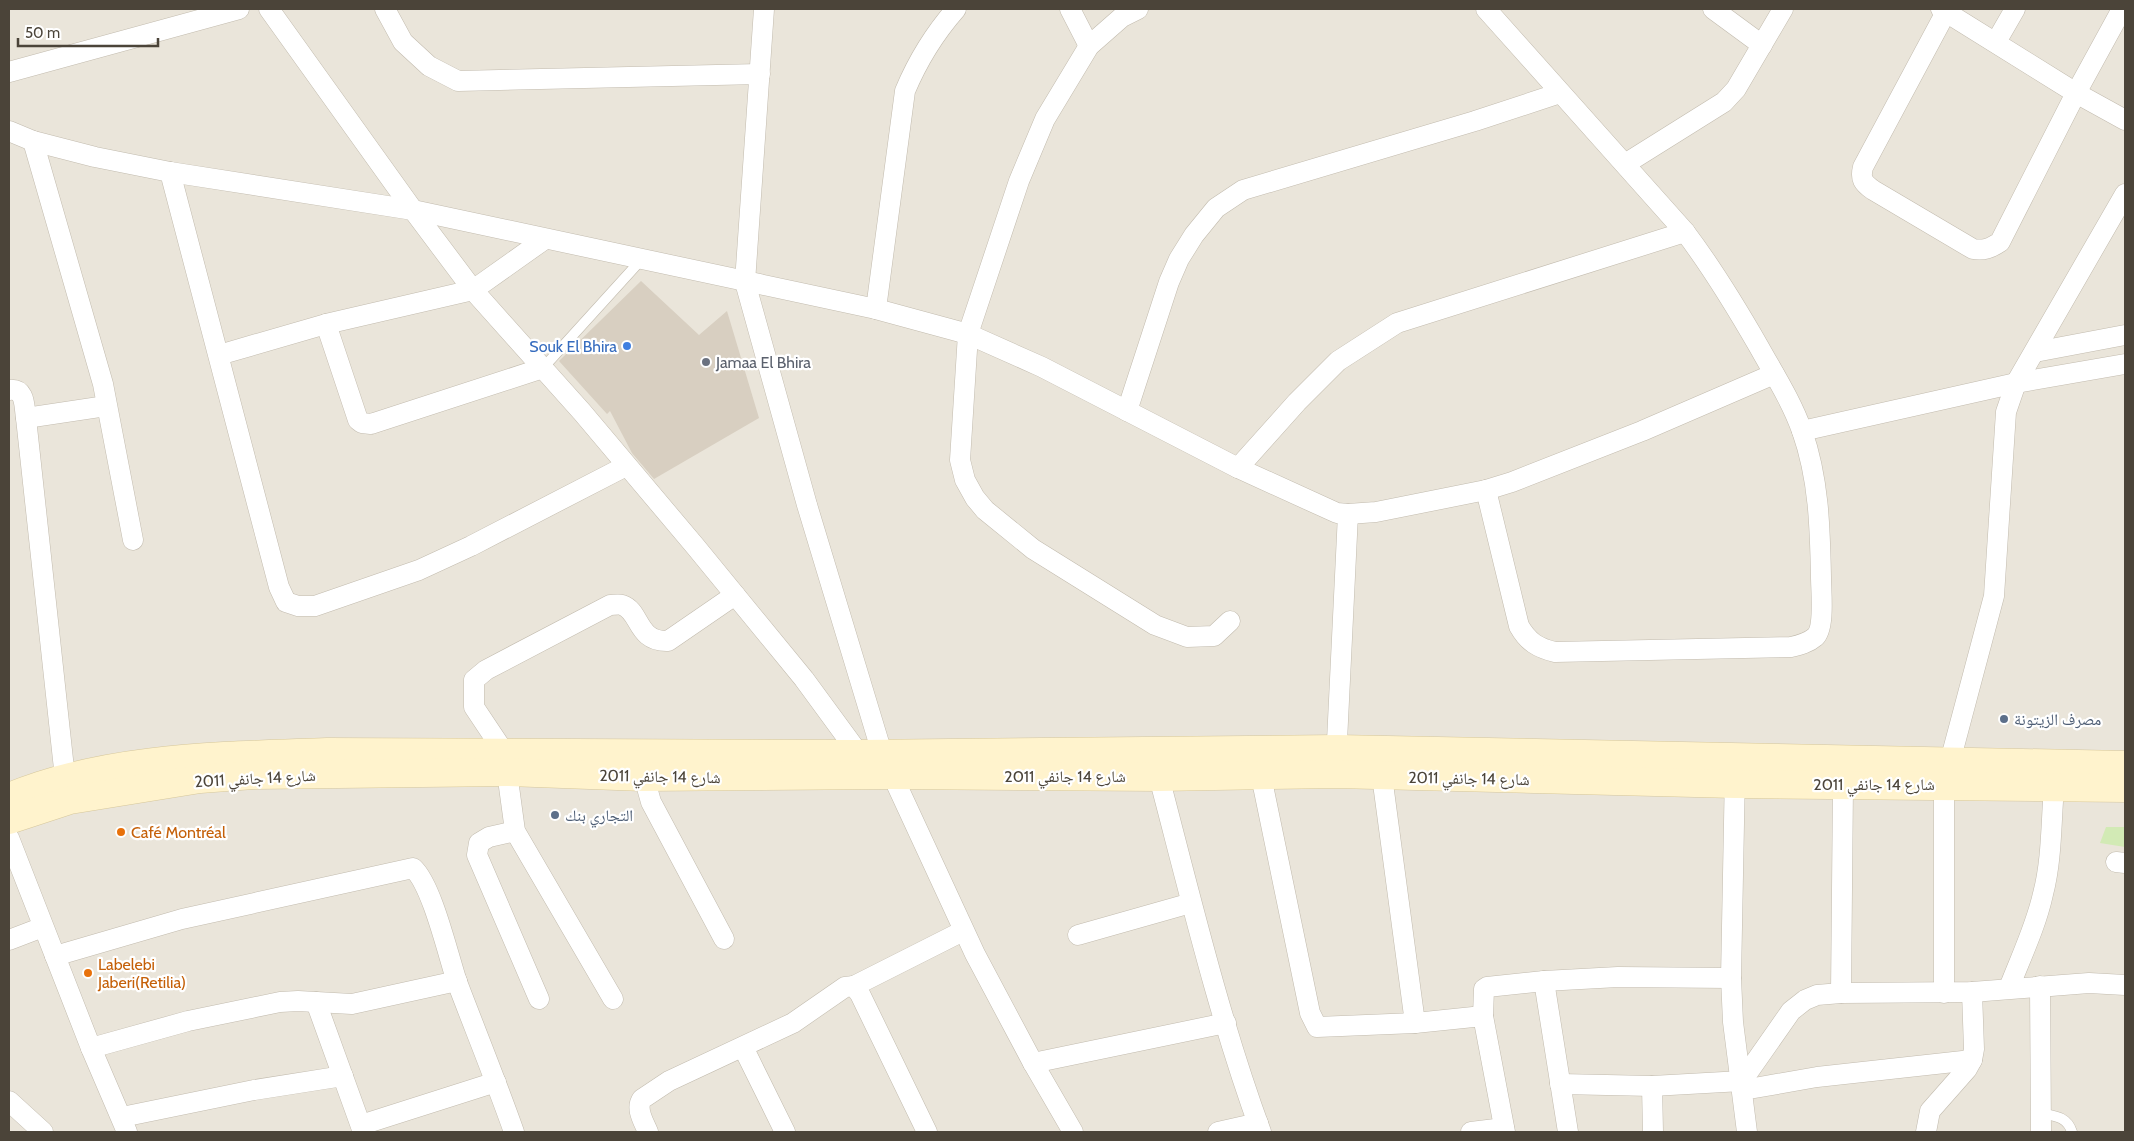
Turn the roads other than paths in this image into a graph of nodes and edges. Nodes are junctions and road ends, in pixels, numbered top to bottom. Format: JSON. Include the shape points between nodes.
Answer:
{"nodes":[{"id":1,"x":239,"y":9,"type":"edge"},
{"id":2,"x":269,"y":9,"type":"edge"},
{"id":3,"x":385,"y":9,"type":"edge"},
{"id":4,"x":764,"y":9,"type":"edge"},
{"id":5,"x":956,"y":9,"type":"edge"},
{"id":6,"x":1070,"y":9,"type":"edge"},
{"id":7,"x":1138,"y":9,"type":"edge"},
{"id":8,"x":1486,"y":9,"type":"edge"},
{"id":9,"x":1713,"y":9,"type":"edge"},
{"id":10,"x":1783,"y":9,"type":"edge"},
{"id":11,"x":2015,"y":9,"type":"edge"},
{"id":12,"x":2122,"y":9,"type":"edge"},
{"id":13,"x":1944,"y":10,"type":"edge"},
{"id":14,"x":1996,"y":42,"type":"junction"},
{"id":15,"x":1762,"y":45,"type":"junction"},
{"id":16,"x":1089,"y":46,"type":"junction"},
{"id":17,"x":9,"y":72,"type":"edge"},
{"id":18,"x":760,"y":74,"type":"junction"},
{"id":19,"x":1560,"y":93,"type":"junction"},
{"id":20,"x":2076,"y":93,"type":"junction"},
{"id":21,"x":2125,"y":120,"type":"edge"},
{"id":22,"x":9,"y":131,"type":"edge"},
{"id":23,"x":34,"y":141,"type":"junction"},
{"id":24,"x":1625,"y":164,"type":"junction"},
{"id":25,"x":170,"y":172,"type":"junction"},
{"id":26,"x":2125,"y":194,"type":"edge"},
{"id":27,"x":413,"y":210,"type":"junction"},
{"id":28,"x":1685,"y":232,"type":"junction"},
{"id":29,"x":545,"y":239,"type":"junction"},
{"id":30,"x":641,"y":260,"type":"junction"},
{"id":31,"x":745,"y":282,"type":"junction"},
{"id":32,"x":474,"y":290,"type":"junction"},
{"id":33,"x":876,"y":309,"type":"junction"},
{"id":34,"x":326,"y":324,"type":"junction"},
{"id":35,"x":968,"y":334,"type":"junction"},
{"id":36,"x":2125,"y":335,"type":"edge"},
{"id":37,"x":2035,"y":352,"type":"junction"},
{"id":38,"x":219,"y":355,"type":"junction"},
{"id":39,"x":2125,"y":364,"type":"edge"},
{"id":40,"x":543,"y":368,"type":"junction"},
{"id":41,"x":1774,"y":374,"type":"junction"},
{"id":42,"x":2016,"y":383,"type":"junction"},
{"id":43,"x":9,"y":390,"type":"edge"},
{"id":44,"x":106,"y":406,"type":"junction"},
{"id":45,"x":1127,"y":411,"type":"junction"},
{"id":46,"x":26,"y":418,"type":"junction"},
{"id":47,"x":1802,"y":431,"type":"junction"},
{"id":48,"x":626,"y":466,"type":"junction"},
{"id":49,"x":1238,"y":468,"type":"junction"},
{"id":50,"x":1486,"y":490,"type":"junction"},
{"id":51,"x":1348,"y":514,"type":"junction"},
{"id":52,"x":133,"y":540,"type":"dead end"},
{"id":53,"x":735,"y":596,"type":"junction"},
{"id":54,"x":1230,"y":621,"type":"dead end"},
{"id":55,"x":1735,"y":756,"type":"junction"},
{"id":56,"x":877,"y":761,"type":"junction"},
{"id":57,"x":1336,"y":761,"type":"junction"},
{"id":58,"x":505,"y":762,"type":"junction"},
{"id":59,"x":2125,"y":765,"type":"edge"},
{"id":60,"x":1947,"y":772,"type":"junction"},
{"id":61,"x":1261,"y":776,"type":"junction"},
{"id":62,"x":1382,"y":776,"type":"junction"},
{"id":63,"x":644,"y":777,"type":"junction"},
{"id":64,"x":1159,"y":777,"type":"junction"},
{"id":65,"x":65,"y":778,"type":"junction"},
{"id":66,"x":1735,"y":784,"type":"junction"},
{"id":67,"x":1843,"y":785,"type":"junction"},
{"id":68,"x":2054,"y":787,"type":"junction"},
{"id":69,"x":2125,"y":788,"type":"edge"},
{"id":70,"x":9,"y":797,"type":"edge"},
{"id":71,"x":9,"y":820,"type":"edge"},
{"id":72,"x":515,"y":830,"type":"junction"},
{"id":73,"x":9,"y":838,"type":"edge"},
{"id":74,"x":1192,"y":902,"type":"junction"},
{"id":75,"x":43,"y":927,"type":"junction"},
{"id":76,"x":963,"y":931,"type":"junction"},
{"id":77,"x":1078,"y":935,"type":"dead end"},
{"id":78,"x":724,"y":939,"type":"dead end"},
{"id":79,"x":9,"y":940,"type":"edge"},
{"id":80,"x":55,"y":956,"type":"junction"},
{"id":81,"x":1730,"y":978,"type":"junction"},
{"id":82,"x":457,"y":981,"type":"junction"},
{"id":83,"x":1544,"y":981,"type":"junction"},
{"id":84,"x":2125,"y":984,"type":"edge"},
{"id":85,"x":854,"y":986,"type":"junction"},
{"id":86,"x":2040,"y":986,"type":"junction"},
{"id":87,"x":2009,"y":988,"type":"junction"},
{"id":88,"x":1972,"y":992,"type":"junction"},
{"id":89,"x":1841,"y":993,"type":"junction"},
{"id":90,"x":1944,"y":993,"type":"junction"},
{"id":91,"x":613,"y":998,"type":"dead end"},
{"id":92,"x":539,"y":999,"type":"dead end"},
{"id":93,"x":316,"y":1002,"type":"junction"},
{"id":94,"x":1483,"y":1016,"type":"junction"},
{"id":95,"x":1226,"y":1022,"type":"junction"},
{"id":96,"x":1415,"y":1023,"type":"junction"},
{"id":97,"x":743,"y":1047,"type":"junction"},
{"id":98,"x":91,"y":1048,"type":"junction"},
{"id":99,"x":1972,"y":1060,"type":"junction"},
{"id":100,"x":1033,"y":1063,"type":"junction"},
{"id":101,"x":343,"y":1076,"type":"junction"},
{"id":102,"x":496,"y":1082,"type":"junction"},
{"id":103,"x":1560,"y":1084,"type":"junction"},
{"id":104,"x":1652,"y":1086,"type":"junction"},
{"id":105,"x":1742,"y":1086,"type":"junction"},
{"id":106,"x":9,"y":1101,"type":"edge"},
{"id":107,"x":2040,"y":1123,"type":"edge"},
{"id":108,"x":124,"y":1125,"type":"edge"},
{"id":109,"x":1259,"y":1128,"type":"edge"},
{"id":110,"x":362,"y":1129,"type":"edge"},
{"id":111,"x":1505,"y":1130,"type":"edge"},
{"id":112,"x":43,"y":1132,"type":"edge"},
{"id":113,"x":514,"y":1132,"type":"edge"},
{"id":114,"x":648,"y":1132,"type":"edge"},
{"id":115,"x":786,"y":1132,"type":"edge"},
{"id":116,"x":927,"y":1132,"type":"edge"},
{"id":117,"x":1073,"y":1132,"type":"edge"},
{"id":118,"x":1218,"y":1132,"type":"edge"},
{"id":119,"x":1471,"y":1132,"type":"edge"},
{"id":120,"x":1568,"y":1132,"type":"edge"},
{"id":121,"x":1653,"y":1132,"type":"edge"},
{"id":122,"x":1748,"y":1132,"type":"edge"},
{"id":123,"x":1926,"y":1132,"type":"edge"},
{"id":124,"x":2072,"y":1132,"type":"edge"}],
"edges":[{"from":1,"to":17,"type":"street"},
{"from":2,"to":27,"type":"street"},
{"from":3,"to":18,"type":"street","via":[[404,42],[422,60],[458,81]]},
{"from":4,"to":18,"type":"street"},
{"from":5,"to":33,"type":"street","via":[[929,42],[905,91]]},
{"from":6,"to":16,"type":"street"},
{"from":7,"to":16,"type":"street","via":[[1122,17]]},
{"from":8,"to":19,"type":"street"},
{"from":9,"to":15,"type":"street"},
{"from":10,"to":15,"type":"street"},
{"from":11,"to":14,"type":"street"},
{"from":12,"to":20,"type":"street"},
{"from":13,"to":14,"type":"street"},
{"from":13,"to":20,"type":"street","via":[[1863,167],[1861,176],[1864,183],[1874,190],[1974,249],[1991,248],[2000,242]]},
{"from":14,"to":20,"type":"street"},
{"from":15,"to":24,"type":"street","via":[[1736,89],[1724,102]]},
{"from":16,"to":35,"type":"street","via":[[1045,119],[1019,181]]},
{"from":18,"to":31,"type":"street"},
{"from":19,"to":24,"type":"street"},
{"from":19,"to":45,"type":"street","via":[[1243,190],[1216,208],[1179,259]]},
{"from":20,"to":21,"type":"street"},
{"from":22,"to":23,"type":"street"},
{"from":23,"to":25,"type":"street"},
{"from":23,"to":44,"type":"street"},
{"from":24,"to":28,"type":"street"},
{"from":25,"to":27,"type":"street"},
{"from":25,"to":38,"type":"street"},
{"from":26,"to":37,"type":"street"},
{"from":27,"to":29,"type":"street"},
{"from":27,"to":32,"type":"street"},
{"from":28,"to":41,"type":"street","via":[[1733,302]]},
{"from":28,"to":49,"type":"street","via":[[1397,323],[1338,361]]},
{"from":29,"to":30,"type":"street"},
{"from":29,"to":32,"type":"street"},
{"from":30,"to":31,"type":"street"},
{"from":30,"to":40,"type":"lane"},
{"from":31,"to":33,"type":"street"},
{"from":31,"to":56,"type":"street"},
{"from":32,"to":34,"type":"street"},
{"from":32,"to":40,"type":"street"},
{"from":33,"to":35,"type":"street"},
{"from":34,"to":38,"type":"street"},
{"from":34,"to":40,"type":"street","via":[[358,420],[362,423],[372,424]]},
{"from":35,"to":45,"type":"street","via":[[1042,367]]},
{"from":35,"to":54,"type":"street","via":[[960,460],[965,480],[985,510],[1033,549],[1155,625],[1187,637],[1214,636]]},
{"from":36,"to":37,"type":"street"},
{"from":37,"to":42,"type":"street"},
{"from":38,"to":48,"type":"street","via":[[279,587],[286,602],[298,606],[315,606],[419,570]]},
{"from":39,"to":42,"type":"street"},
{"from":40,"to":48,"type":"street"},
{"from":41,"to":47,"type":"street"},
{"from":41,"to":50,"type":"street","via":[[1642,431]]},
{"from":42,"to":47,"type":"street"},
{"from":42,"to":60,"type":"street","via":[[2006,412],[1994,596]]},
{"from":43,"to":46,"type":"street","via":[[18,390],[22,395]]},
{"from":44,"to":46,"type":"street"},
{"from":44,"to":52,"type":"street"},
{"from":45,"to":49,"type":"street"},
{"from":46,"to":65,"type":"street"},
{"from":47,"to":50,"type":"street","via":[[1818,505],[1821,614],[1817,636],[1791,647],[1555,652],[1541,648],[1526,639],[1519,626]]},
{"from":48,"to":53,"type":"street"},
{"from":49,"to":51,"type":"street","via":[[1337,513]]},
{"from":50,"to":51,"type":"street","via":[[1376,512]]},
{"from":51,"to":57,"type":"street"},
{"from":53,"to":56,"type":"street"},
{"from":53,"to":58,"type":"street","via":[[668,641],[649,637],[628,609],[610,605],[486,670],[474,680],[474,707]]},
{"from":55,"to":57,"type":"main road","name":"شارع 14 جانفي 2011"},
{"from":55,"to":60,"type":"main road","name":"شارع 14 جانفي 2011"},
{"from":55,"to":66,"type":"street"},
{"from":56,"to":57,"type":"main road","name":"شارع 14 جانفي 2011"},
{"from":56,"to":58,"type":"main road","name":"شارع 14 جانفي 2011"},
{"from":56,"to":63,"type":"main road","name":"شارع 14 جانفي 2011"},
{"from":56,"to":64,"type":"main road","name":"شارع 14 جانفي 2011"},
{"from":56,"to":76,"type":"street"},
{"from":57,"to":61,"type":"main road","name":"شارع 14 جانفي 2011"},
{"from":57,"to":62,"type":"main road","name":"شارع 14 جانفي 2011"},
{"from":58,"to":63,"type":"main road","name":"شارع 14 جانفي 2011"},
{"from":58,"to":65,"type":"main road","name":"شارع 14 جانفي 2011","via":[[327,752],[144,763]]},
{"from":58,"to":71,"type":"main road","name":"شارع 14 جانفي 2011","via":[[200,779],[70,800]]},
{"from":58,"to":72,"type":"street"},
{"from":59,"to":60,"type":"main road","name":"شارع 14 جانفي 2011"},
{"from":60,"to":67,"type":"main road","name":"شارع 14 جانفي 2011"},
{"from":60,"to":68,"type":"main road","name":"شارع 14 جانفي 2011"},
{"from":60,"to":90,"type":"street"},
{"from":61,"to":64,"type":"main road","name":"شارع 14 جانفي 2011"},
{"from":61,"to":96,"type":"street","via":[[1310,1013],[1317,1028]]},
{"from":62,"to":66,"type":"main road","name":"شارع 14 جانفي 2011"},
{"from":62,"to":96,"type":"street"},
{"from":63,"to":78,"type":"street","via":[[651,802]]},
{"from":64,"to":74,"type":"street"},
{"from":65,"to":70,"type":"main road","name":"شارع 14 جانفي 2011"},
{"from":66,"to":67,"type":"main road","name":"شارع 14 جانفي 2011"},
{"from":66,"to":81,"type":"street"},
{"from":67,"to":89,"type":"street"},
{"from":68,"to":69,"type":"main road","name":"شارع 14 جانفي 2011"},
{"from":68,"to":87,"type":"street","via":[[2044,894]]},
{"from":72,"to":91,"type":"street"},
{"from":72,"to":92,"type":"street","via":[[479,843],[477,855]]},
{"from":73,"to":75,"type":"street"},
{"from":74,"to":77,"type":"street"},
{"from":74,"to":95,"type":"street"},
{"from":75,"to":79,"type":"street"},
{"from":75,"to":80,"type":"street"},
{"from":76,"to":85,"type":"street"},
{"from":76,"to":100,"type":"street"},
{"from":80,"to":82,"type":"street","via":[[182,919],[413,868],[428,892]]},
{"from":80,"to":98,"type":"street"},
{"from":81,"to":83,"type":"street","via":[[1618,977]]},
{"from":81,"to":105,"type":"street"},
{"from":82,"to":93,"type":"street","via":[[352,1004]]},
{"from":82,"to":102,"type":"street"},
{"from":83,"to":94,"type":"street","via":[[1484,989]]},
{"from":83,"to":103,"type":"street"},
{"from":84,"to":86,"type":"street"},
{"from":85,"to":97,"type":"street","via":[[845,987],[793,1022]]},
{"from":85,"to":116,"type":"street"},
{"from":86,"to":87,"type":"street"},
{"from":86,"to":107,"type":"street"},
{"from":87,"to":88,"type":"street"},
{"from":88,"to":90,"type":"street"},
{"from":88,"to":99,"type":"street"},
{"from":89,"to":90,"type":"street"},
{"from":89,"to":105,"type":"street","via":[[1811,998],[1791,1011]]},
{"from":93,"to":98,"type":"street","via":[[280,1002],[206,1017]]},
{"from":93,"to":101,"type":"street"},
{"from":94,"to":96,"type":"street"},
{"from":94,"to":111,"type":"street"},
{"from":95,"to":100,"type":"street"},
{"from":95,"to":109,"type":"street"},
{"from":97,"to":114,"type":"street","via":[[669,1082],[642,1099],[639,1110]]},
{"from":97,"to":115,"type":"street"},
{"from":98,"to":108,"type":"street"},
{"from":99,"to":105,"type":"street"},
{"from":99,"to":123,"type":"street","via":[[1930,1111]]},
{"from":100,"to":117,"type":"street"},
{"from":101,"to":108,"type":"street","via":[[254,1090]]},
{"from":101,"to":110,"type":"street"},
{"from":102,"to":110,"type":"street"},
{"from":102,"to":113,"type":"street"},
{"from":103,"to":104,"type":"street"},
{"from":103,"to":120,"type":"street"},
{"from":104,"to":105,"type":"street"},
{"from":104,"to":121,"type":"street"},
{"from":105,"to":122,"type":"street"},
{"from":106,"to":112,"type":"street"},
{"from":107,"to":124,"type":"lane","via":[[2060,1117],[2070,1124]]},
{"from":109,"to":118,"type":"street"},
{"from":111,"to":119,"type":"street"}]}
